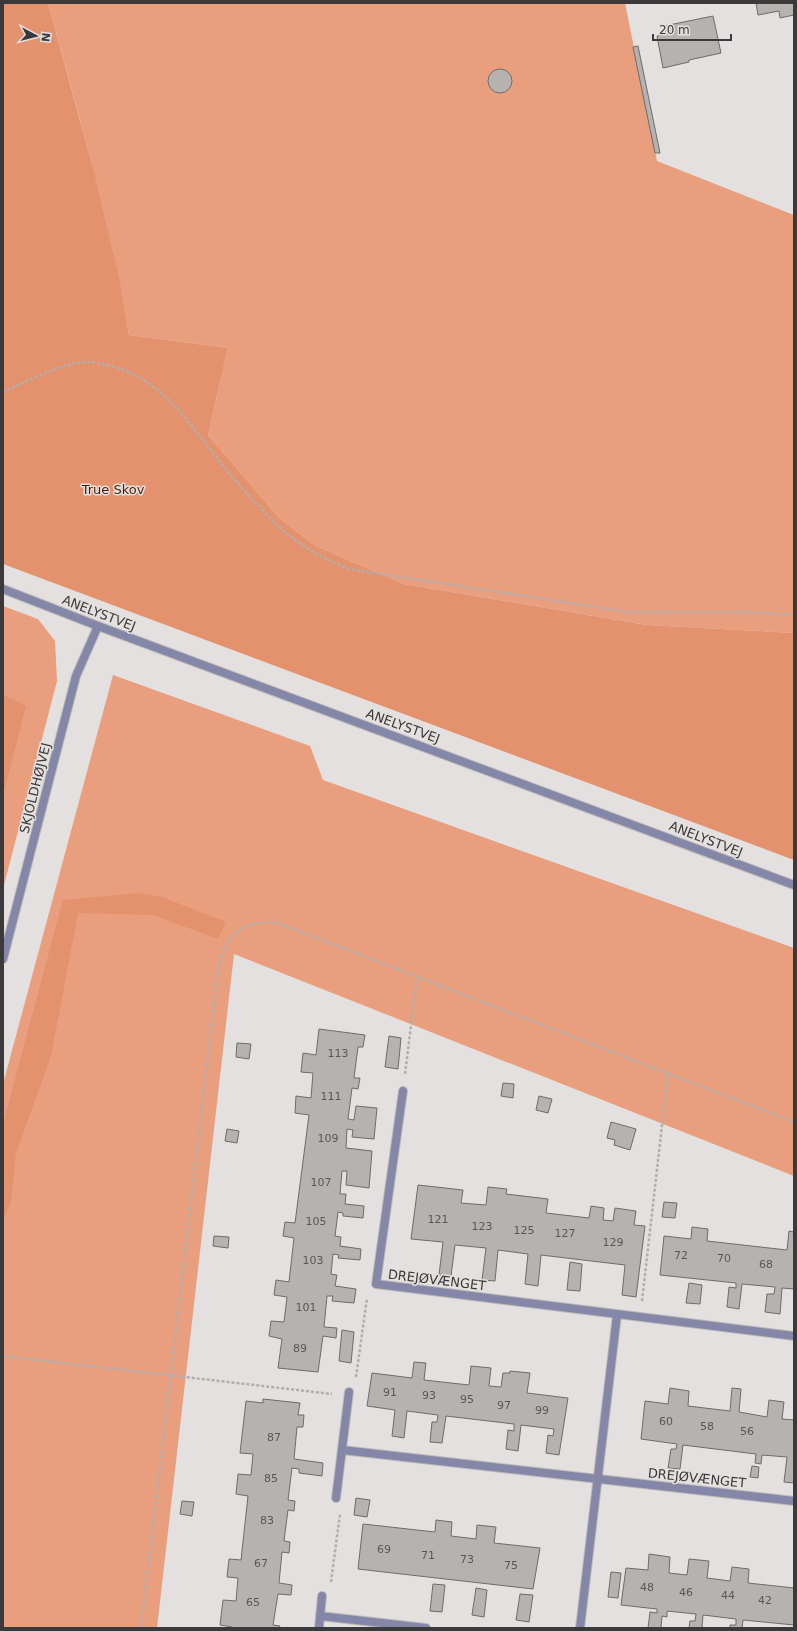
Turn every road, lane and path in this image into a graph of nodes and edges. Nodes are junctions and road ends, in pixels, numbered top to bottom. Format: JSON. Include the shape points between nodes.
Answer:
{"nodes":[{"id":1,"x":3,"y":392,"type":"edge"},
{"id":2,"x":3,"y":589,"type":"edge"},
{"id":3,"x":794,"y":615,"type":"edge"},
{"id":4,"x":98,"y":626,"type":"junction"},
{"id":5,"x":794,"y":885,"type":"edge"},
{"id":6,"x":3,"y":959,"type":"edge"},
{"id":7,"x":418,"y":977,"type":"junction"},
{"id":8,"x":668,"y":1073,"type":"junction"},
{"id":9,"x":403,"y":1091,"type":"joint"},
{"id":10,"x":794,"y":1122,"type":"edge"},
{"id":11,"x":376,"y":1284,"type":"junction"},
{"id":12,"x":617,"y":1315,"type":"junction"},
{"id":13,"x":640,"y":1318,"type":"junction"},
{"id":14,"x":794,"y":1336,"type":"edge"},
{"id":15,"x":3,"y":1356,"type":"edge"},
{"id":16,"x":171,"y":1376,"type":"junction"},
{"id":17,"x":348,"y":1394,"type":"junction"},
{"id":18,"x":342,"y":1450,"type":"junction"},
{"id":19,"x":597,"y":1479,"type":"junction"},
{"id":20,"x":336,"y":1498,"type":"joint"},
{"id":21,"x":794,"y":1501,"type":"edge"},
{"id":22,"x":322,"y":1596,"type":"joint"},
{"id":23,"x":320,"y":1616,"type":"junction"},
{"id":24,"x":141,"y":1628,"type":"edge"},
{"id":25,"x":319,"y":1628,"type":"edge"},
{"id":26,"x":426,"y":1628,"type":"edge"},
{"id":27,"x":580,"y":1628,"type":"edge"}],
"edges":[{"from":1,"to":3,"type":"path","via":[[67,365],[91,362],[117,367],[144,379],[178,410],[234,479],[276,524],[301,545],[349,569],[629,612],[750,612]]},
{"from":2,"to":4,"type":"street","name":"ANELYSTVEJ"},
{"from":4,"to":5,"type":"street","name":"ANELYSTVEJ"},
{"from":4,"to":6,"type":"street","name":"SKJOLDHØJVEJ","via":[[76,676]]},
{"from":7,"to":8,"type":"path"},
{"from":7,"to":9,"type":"path"},
{"from":7,"to":16,"type":"path","via":[[278,923],[254,923],[243,927],[226,946],[218,971]]},
{"from":8,"to":10,"type":"path"},
{"from":8,"to":13,"type":"path"},
{"from":9,"to":11,"type":"street","name":"DREJØVÆNGET"},
{"from":11,"to":12,"type":"street","name":"DREJØVÆNGET"},
{"from":11,"to":17,"type":"path","via":[[368,1284],[354,1392]]},
{"from":12,"to":13,"type":"street","name":"DREJØVÆNGET"},
{"from":12,"to":19,"type":"street"},
{"from":13,"to":14,"type":"street","name":"DREJØVÆNGET"},
{"from":15,"to":16,"type":"path"},
{"from":16,"to":17,"type":"path"},
{"from":16,"to":24,"type":"path"},
{"from":17,"to":18,"type":"street"},
{"from":18,"to":19,"type":"street","name":"DREJØVÆNGET"},
{"from":18,"to":20,"type":"street"},
{"from":19,"to":21,"type":"street","name":"DREJØVÆNGET"},
{"from":19,"to":27,"type":"street"},
{"from":20,"to":22,"type":"path","via":[[342,1503],[330,1594]]},
{"from":22,"to":23,"type":"street"},
{"from":23,"to":25,"type":"street"},
{"from":23,"to":26,"type":"street"}]}
